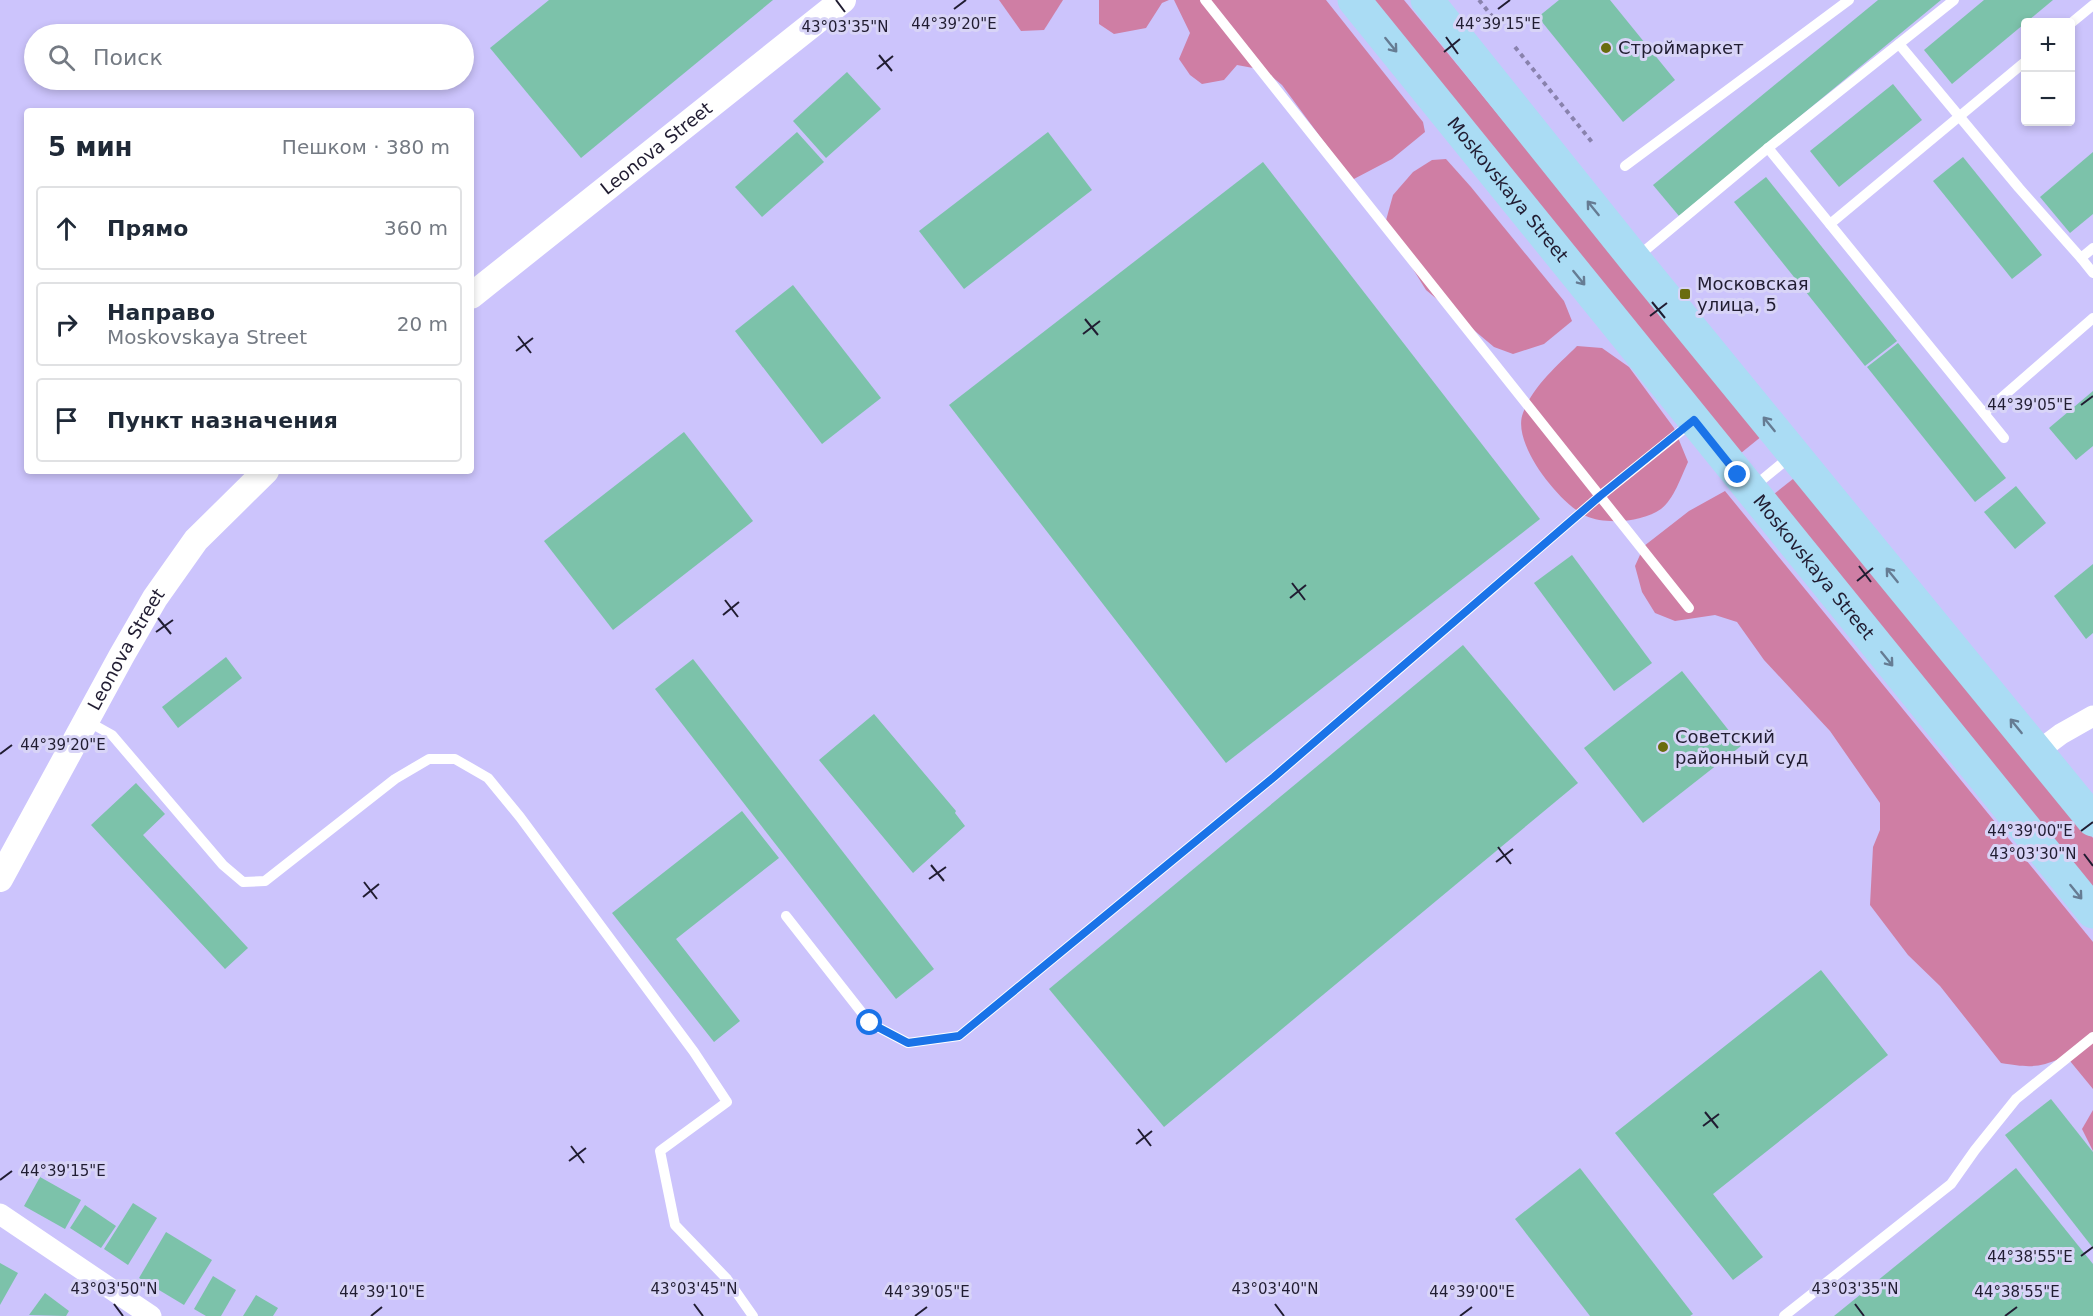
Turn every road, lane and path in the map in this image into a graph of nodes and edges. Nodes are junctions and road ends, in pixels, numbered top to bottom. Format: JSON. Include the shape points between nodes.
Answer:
{"nodes":[{"id":1,"x":843,"y":0,"type":"edge"},
{"id":2,"x":1205,"y":0,"type":"edge"},
{"id":3,"x":1354,"y":0,"type":"edge"},
{"id":4,"x":1427,"y":0,"type":"edge"},
{"id":5,"x":1479,"y":0,"type":"edge"},
{"id":6,"x":1849,"y":0,"type":"edge"},
{"id":7,"x":1954,"y":0,"type":"edge"},
{"id":8,"x":2093,"y":5,"type":"edge"},
{"id":9,"x":2075,"y":20,"type":"edge"},
{"id":10,"x":1498,"y":25,"type":"dead end"},
{"id":11,"x":1899,"y":44,"type":"junction"},
{"id":12,"x":1515,"y":47,"type":"dead end"},
{"id":13,"x":2021,"y":64,"type":"edge"},
{"id":14,"x":1960,"y":115,"type":"junction"},
{"id":15,"x":1592,"y":142,"type":"dead end"},
{"id":16,"x":1768,"y":148,"type":"junction"},
{"id":17,"x":1625,"y":166,"type":"dead end"},
{"id":18,"x":1830,"y":224,"type":"junction"},
{"id":19,"x":2093,"y":248,"type":"edge"},
{"id":20,"x":2080,"y":258,"type":"junction"},
{"id":21,"x":1634,"y":259,"type":"junction"},
{"id":22,"x":2093,"y":273,"type":"edge"},
{"id":23,"x":474,"y":294,"type":"edge"},
{"id":24,"x":2093,"y":318,"type":"edge"},
{"id":25,"x":1984,"y":413,"type":"junction"},
{"id":26,"x":1694,"y":420,"type":"junction"},
{"id":27,"x":2004,"y":438,"type":"dead end"},
{"id":28,"x":1793,"y":454,"type":"junction"},
{"id":29,"x":263,"y":474,"type":"edge"},
{"id":30,"x":1750,"y":490,"type":"junction"},
{"id":31,"x":1600,"y":496,"type":"junction"},
{"id":32,"x":1689,"y":608,"type":"dead end"},
{"id":33,"x":2093,"y":716,"type":"edge"},
{"id":34,"x":86,"y":721,"type":"junction"},
{"id":35,"x":2037,"y":752,"type":"junction"},
{"id":36,"x":2093,"y":820,"type":"edge"},
{"id":37,"x":0,"y":879,"type":"edge"},
{"id":38,"x":2093,"y":912,"type":"edge"},
{"id":39,"x":786,"y":916,"type":"dead end"},
{"id":40,"x":2093,"y":1037,"type":"edge"},
{"id":41,"x":0,"y":1214,"type":"edge"},
{"id":42,"x":151,"y":1316,"type":"edge"},
{"id":43,"x":753,"y":1316,"type":"edge"},
{"id":44,"x":1784,"y":1316,"type":"edge"}],
"edges":[{"from":1,"to":23,"type":"street","name":"Leonova Street"},
{"from":2,"to":31,"type":"lane"},
{"from":3,"to":26,"type":"main road","name":"Moskovskaya Street","one_way":true},
{"from":21,"to":4,"type":"main road","one_way":true},
{"from":5,"to":10,"type":"path"},
{"from":6,"to":17,"type":"lane"},
{"from":7,"to":11,"type":"lane"},
{"from":8,"to":9,"type":"lane"},
{"from":11,"to":14,"type":"lane"},
{"from":11,"to":16,"type":"lane"},
{"from":12,"to":15,"type":"path"},
{"from":13,"to":14,"type":"lane"},
{"from":14,"to":18,"type":"lane"},
{"from":14,"to":20,"type":"lane"},
{"from":16,"to":18,"type":"lane"},
{"from":16,"to":21,"type":"lane"},
{"from":18,"to":25,"type":"lane"},
{"from":19,"to":20,"type":"lane"},
{"from":20,"to":22,"type":"lane"},
{"from":28,"to":21,"type":"main road","one_way":true},
{"from":24,"to":25,"type":"lane"},
{"from":25,"to":27,"type":"lane"},
{"from":26,"to":30,"type":"main road","name":"Moskovskaya Street"},
{"from":26,"to":31,"type":"lane"},
{"from":28,"to":30,"type":"lane"},
{"from":35,"to":28,"type":"main road","one_way":true},
{"from":29,"to":34,"type":"street","name":"Leonova Street","via":[[196,540],[156,598]]},
{"from":30,"to":38,"type":"main road","name":"Moskovskaya Street","one_way":true},
{"from":31,"to":32,"type":"lane"},
{"from":31,"to":39,"type":"lane","via":[[1274,777],[959,1036],[908,1043],[870,1023]]},
{"from":33,"to":35,"type":"street"},
{"from":34,"to":37,"type":"street","name":"Leonova Street"},
{"from":34,"to":43,"type":"lane","via":[[112,735],[223,865],[243,882],[265,881],[395,779],[429,759],[455,759],[488,778],[694,1052],[726,1102],[660,1151],[675,1225],[727,1279]]},
{"from":35,"to":36,"type":"main road"},
{"from":40,"to":44,"type":"lane","via":[[2016,1099],[1951,1184]]},
{"from":41,"to":42,"type":"street"}]}
